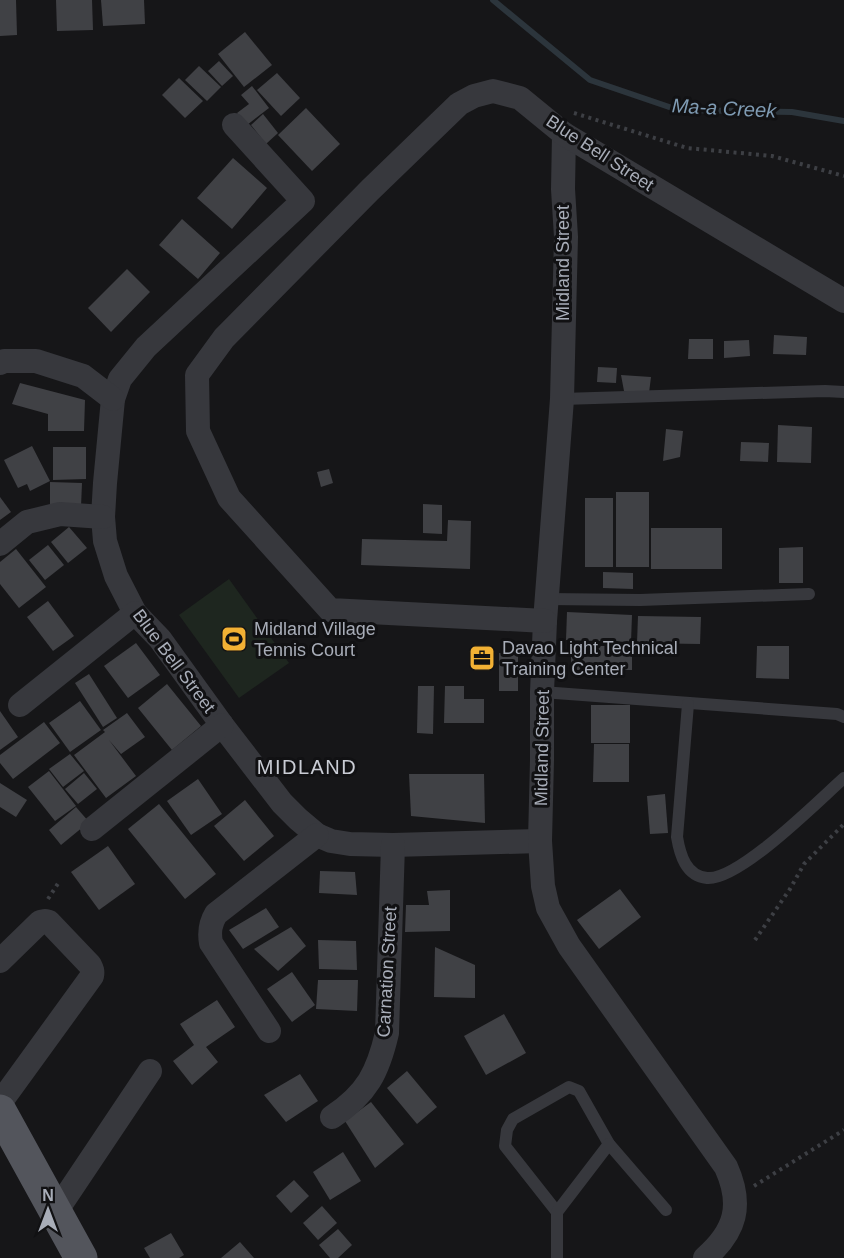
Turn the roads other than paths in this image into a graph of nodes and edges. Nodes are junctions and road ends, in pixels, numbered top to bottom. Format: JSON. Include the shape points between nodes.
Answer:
{"nodes":[{"id":1,"x":568,"y":123,"type":"junction"},
{"id":2,"x":234,"y":125,"type":"dead end"},
{"id":3,"x":844,"y":301,"type":"edge"},
{"id":4,"x":0,"y":363,"type":"edge"},
{"id":5,"x":844,"y":392,"type":"edge"},
{"id":6,"x":113,"y":399,"type":"junction"},
{"id":7,"x":562,"y":399,"type":"junction"},
{"id":8,"x":103,"y":517,"type":"junction"},
{"id":9,"x":0,"y":544,"type":"edge"},
{"id":10,"x":809,"y":594,"type":"dead end"},
{"id":11,"x":546,"y":610,"type":"junction"},
{"id":12,"x":135,"y":613,"type":"junction"},
{"id":13,"x":542,"y":692,"type":"junction"},
{"id":14,"x":688,"y":704,"type":"junction"},
{"id":15,"x":20,"y":705,"type":"dead end"},
{"id":16,"x":844,"y":717,"type":"edge"},
{"id":17,"x":222,"y":725,"type":"junction"},
{"id":18,"x":844,"y":778,"type":"edge"},
{"id":19,"x":92,"y":829,"type":"dead end"},
{"id":20,"x":317,"y":835,"type":"junction"},
{"id":21,"x":540,"y":841,"type":"junction"},
{"id":22,"x":393,"y":845,"type":"junction"},
{"id":23,"x":0,"y":960,"type":"edge"},
{"id":24,"x":269,"y":1031,"type":"dead end"},
{"id":25,"x":150,"y":1071,"type":"dead end"},
{"id":26,"x":0,"y":1103,"type":"edge"},
{"id":27,"x":0,"y":1111,"type":"edge"},
{"id":28,"x":332,"y":1117,"type":"dead end"},
{"id":29,"x":609,"y":1144,"type":"junction"},
{"id":30,"x":666,"y":1210,"type":"dead end"},
{"id":31,"x":557,"y":1212,"type":"junction"},
{"id":32,"x":56,"y":1213,"type":"junction"},
{"id":33,"x":81,"y":1258,"type":"edge"},
{"id":34,"x":557,"y":1258,"type":"edge"},
{"id":35,"x":705,"y":1258,"type":"edge"}],
"edges":[{"from":1,"to":3,"type":"street","name":"Blue Bell Street"},
{"from":1,"to":7,"type":"street","name":"Midland Street","via":[[563,189],[566,237]]},
{"from":1,"to":11,"type":"street","name":"Blue Bell Street","via":[[520,98],[493,91],[459,104],[224,338],[197,375],[198,431],[229,498],[330,610]]},
{"from":2,"to":6,"type":"street","name":"Blue Bell Street","via":[[303,201],[146,347],[120,379]]},
{"from":4,"to":6,"type":"street","via":[[36,361],[83,376]]},
{"from":5,"to":7,"type":"lane"},
{"from":6,"to":8,"type":"street","name":"Blue Bell Street"},
{"from":7,"to":11,"type":"street","name":"Midland Street"},
{"from":8,"to":9,"type":"street","via":[[60,514],[27,522]]},
{"from":8,"to":12,"type":"street","name":"Blue Bell Street","via":[[113,568]]},
{"from":10,"to":11,"type":"lane","via":[[640,600]]},
{"from":11,"to":13,"type":"street","name":"Midland Street"},
{"from":12,"to":15,"type":"street"},
{"from":12,"to":17,"type":"street","name":"Blue Bell Street","via":[[160,639]]},
{"from":13,"to":14,"type":"lane"},
{"from":13,"to":21,"type":"street","name":"Midland Street"},
{"from":14,"to":16,"type":"lane"},
{"from":14,"to":18,"type":"lane","via":[[678,837],[686,865],[696,875],[710,879],[733,871],[756,856]]},
{"from":17,"to":19,"type":"street"},
{"from":17,"to":20,"type":"street","name":"Blue Bell Street","via":[[282,802]]},
{"from":20,"to":22,"type":"street","name":"Blue Bell Street","via":[[350,844]]},
{"from":20,"to":24,"type":"street","via":[[216,914],[211,922],[211,943]]},
{"from":21,"to":22,"type":"street","name":"Blue Bell Street"},
{"from":21,"to":35,"type":"street","name":"Midland Street","via":[[548,908],[569,946],[726,1167],[733,1183],[736,1213],[727,1234]]},
{"from":22,"to":28,"type":"street","name":"Carnation Street","via":[[387,1033],[372,1078],[360,1095]]},
{"from":23,"to":26,"type":"street","via":[[45,921],[93,972]]},
{"from":25,"to":32,"type":"street"},
{"from":27,"to":32,"type":"main road"},
{"from":29,"to":30,"type":"lane"},
{"from":29,"to":31,"type":"lane"},
{"from":29,"to":31,"type":"lane","via":[[579,1091],[569,1088],[513,1119],[505,1146]]},
{"from":31,"to":34,"type":"lane"},
{"from":32,"to":33,"type":"main road"}]}
